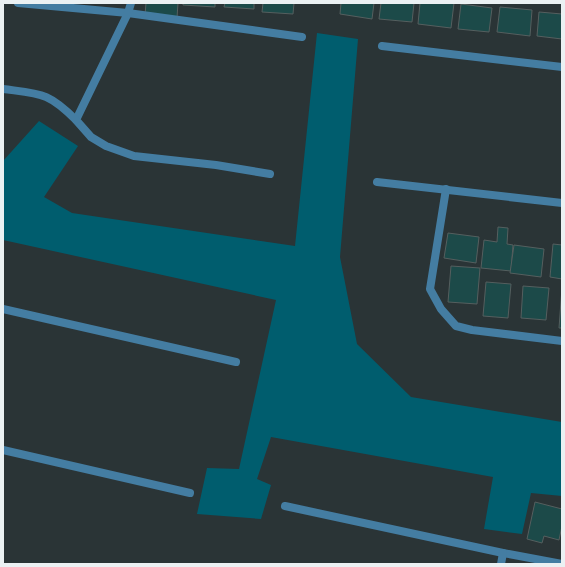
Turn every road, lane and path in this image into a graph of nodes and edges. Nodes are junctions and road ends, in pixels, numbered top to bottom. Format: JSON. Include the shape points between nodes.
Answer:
{"nodes":[{"id":1,"x":18,"y":3,"type":"edge"},
{"id":2,"x":130,"y":3,"type":"edge"},
{"id":3,"x":128,"y":13,"type":"junction"},
{"id":4,"x":302,"y":36,"type":"dead end"},
{"id":5,"x":382,"y":46,"type":"dead end"},
{"id":6,"x":562,"y":67,"type":"edge"},
{"id":7,"x":3,"y":89,"type":"edge"},
{"id":8,"x":76,"y":120,"type":"junction"},
{"id":9,"x":270,"y":174,"type":"dead end"},
{"id":10,"x":377,"y":182,"type":"dead end"},
{"id":11,"x":446,"y":189,"type":"junction"},
{"id":12,"x":562,"y":203,"type":"edge"},
{"id":13,"x":3,"y":309,"type":"edge"},
{"id":14,"x":562,"y":341,"type":"edge"},
{"id":15,"x":236,"y":362,"type":"dead end"},
{"id":16,"x":3,"y":450,"type":"edge"},
{"id":17,"x":190,"y":493,"type":"dead end"},
{"id":18,"x":285,"y":506,"type":"dead end"},
{"id":19,"x":503,"y":553,"type":"junction"},
{"id":20,"x":501,"y":564,"type":"edge"},
{"id":21,"x":562,"y":564,"type":"edge"}],
"edges":[{"from":1,"to":3,"type":"street"},
{"from":2,"to":3,"type":"street"},
{"from":3,"to":4,"type":"street"},
{"from":3,"to":8,"type":"street"},
{"from":5,"to":6,"type":"street"},
{"from":7,"to":8,"type":"street","via":[[42,94],[60,103]]},
{"from":8,"to":9,"type":"street","via":[[91,137],[106,146],[134,156]]},
{"from":10,"to":11,"type":"street"},
{"from":11,"to":12,"type":"street"},
{"from":11,"to":14,"type":"street","via":[[430,289],[441,309],[456,326],[467,329]]},
{"from":13,"to":15,"type":"street"},
{"from":16,"to":17,"type":"street"},
{"from":18,"to":19,"type":"street"},
{"from":19,"to":20,"type":"street"},
{"from":19,"to":21,"type":"street"}]}
